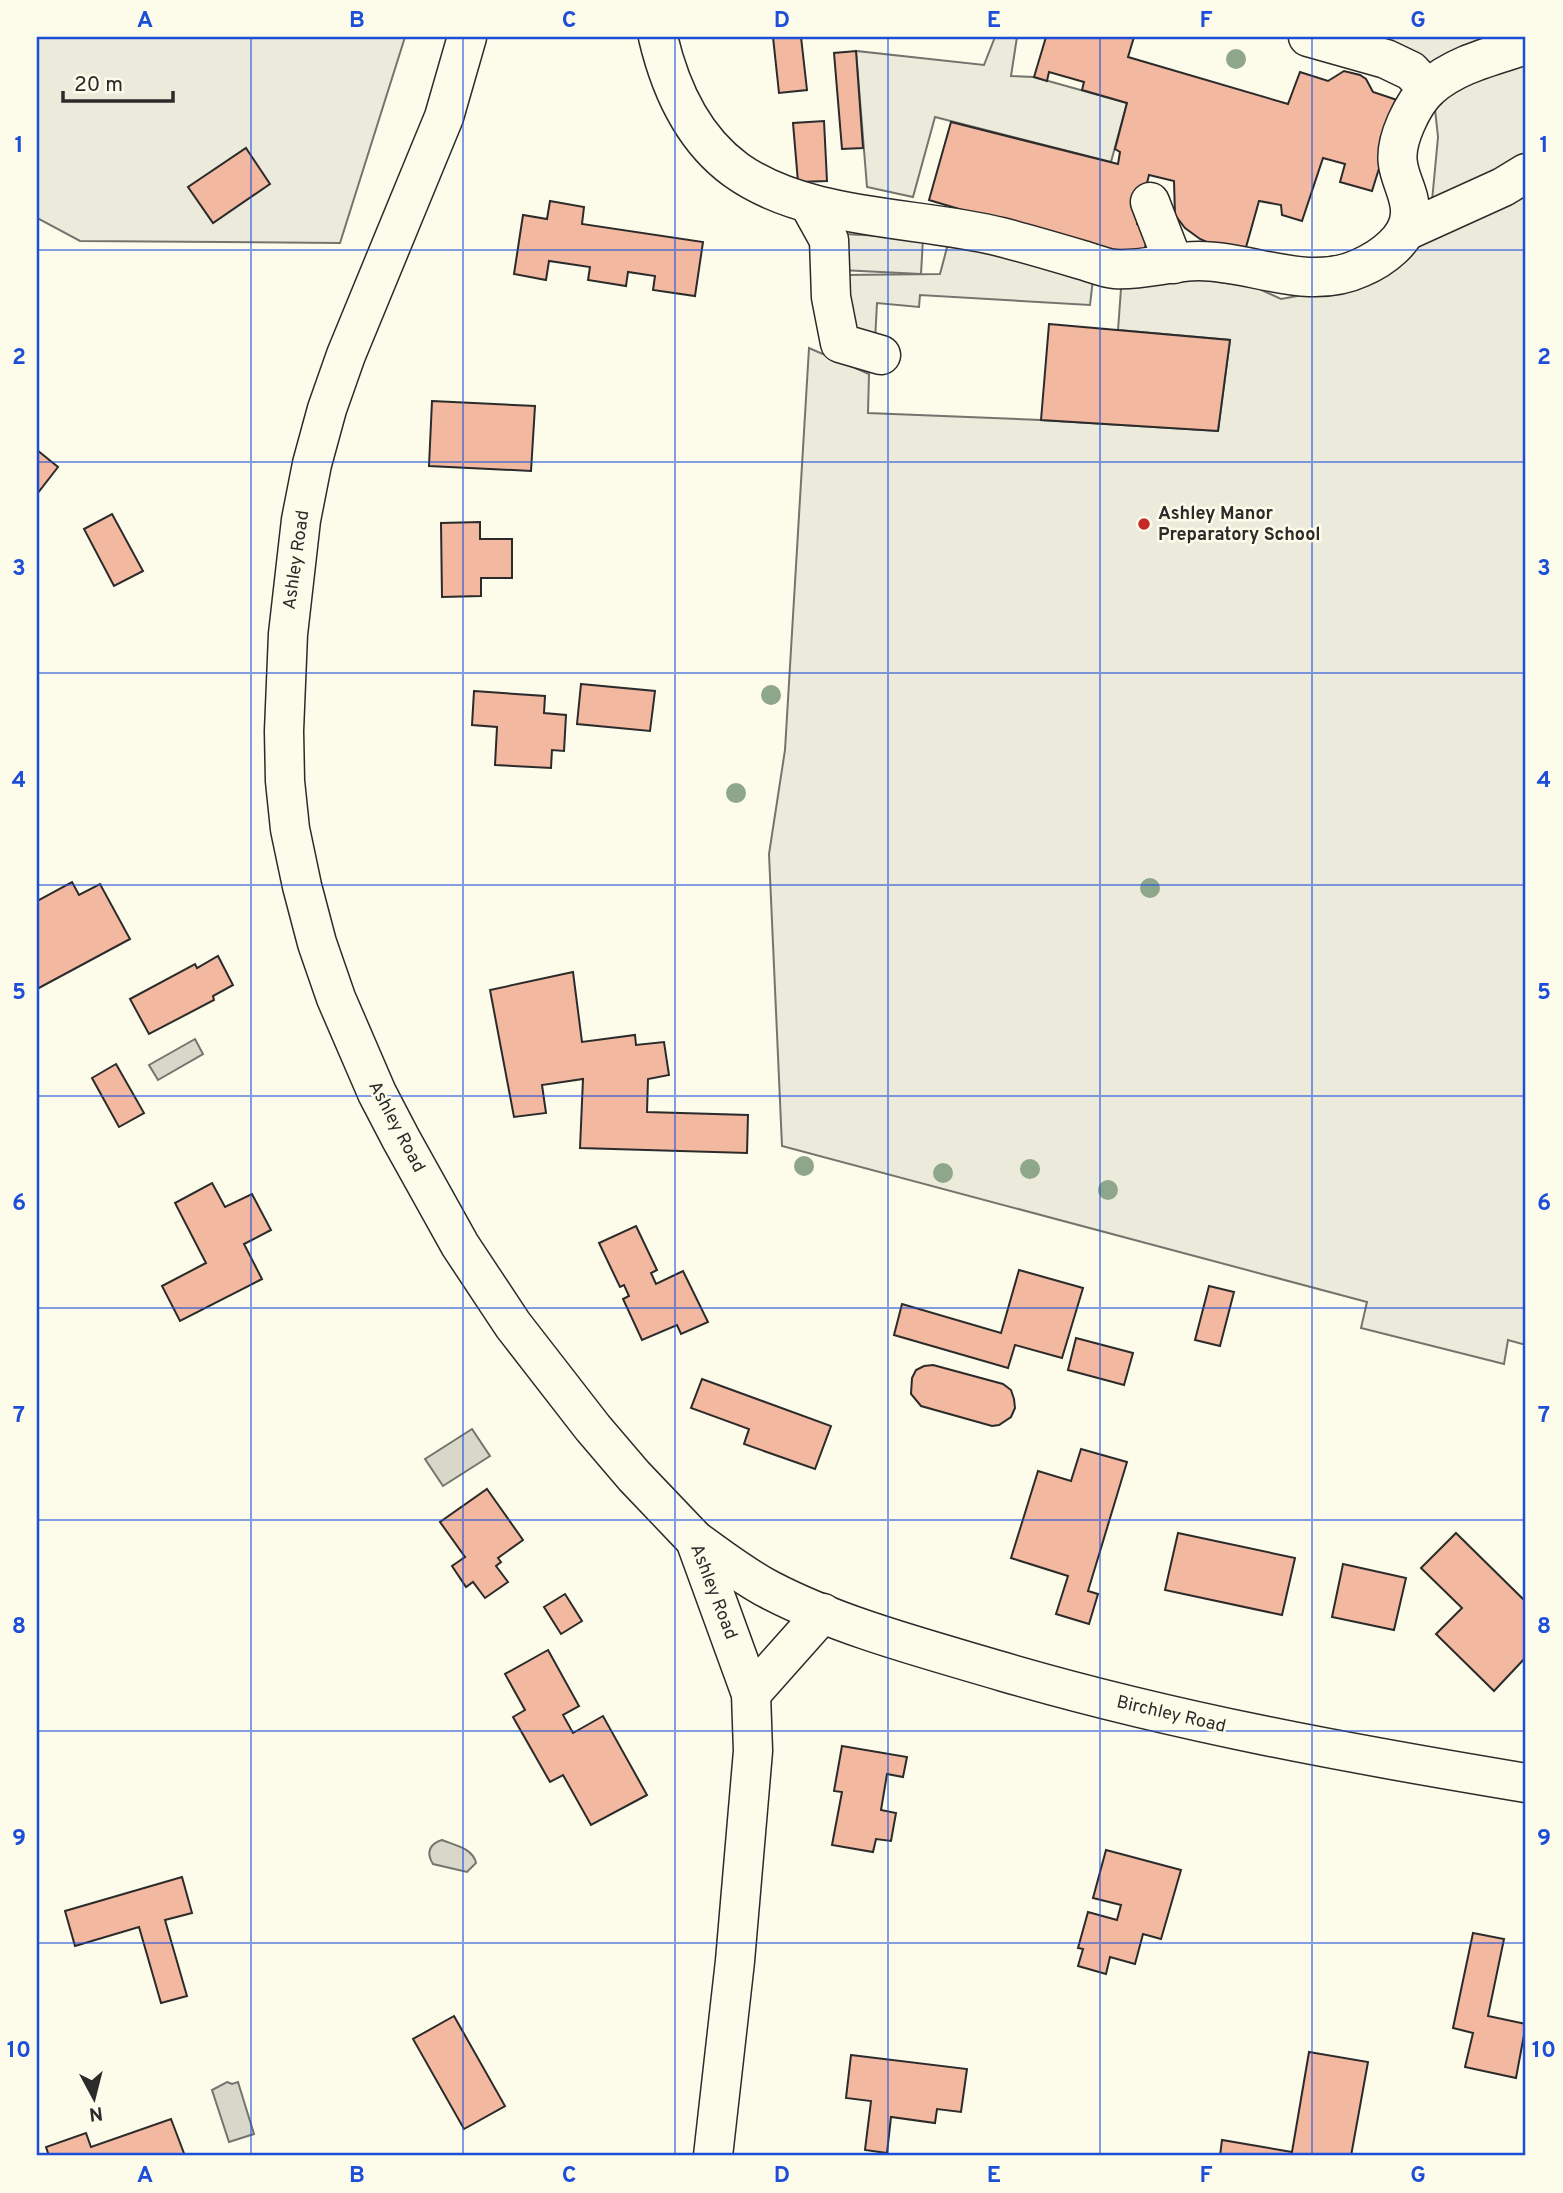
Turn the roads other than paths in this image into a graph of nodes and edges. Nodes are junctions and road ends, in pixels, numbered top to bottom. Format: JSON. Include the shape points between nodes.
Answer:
{"nodes":[{"id":1,"x":467,"y":37,"type":"edge"},
{"id":2,"x":658,"y":37,"type":"edge"},
{"id":3,"x":1308,"y":37,"type":"edge"},
{"id":4,"x":1526,"y":45,"type":"edge"},
{"id":5,"x":1428,"y":89,"type":"junction"},
{"id":6,"x":1526,"y":173,"type":"edge"},
{"id":7,"x":1150,"y":202,"type":"dead end"},
{"id":8,"x":808,"y":204,"type":"junction"},
{"id":9,"x":1406,"y":231,"type":"junction"},
{"id":10,"x":1174,"y":264,"type":"junction"},
{"id":11,"x":881,"y":355,"type":"dead end"},
{"id":12,"x":695,"y":1540,"type":"junction"},
{"id":13,"x":823,"y":1613,"type":"junction"},
{"id":14,"x":751,"y":1694,"type":"junction"},
{"id":15,"x":1526,"y":1783,"type":"edge"},
{"id":16,"x":713,"y":2156,"type":"edge"}],
"edges":[{"from":1,"to":12,"type":"street","name":"Ashley Road","via":[[444,117],[346,355],[312,464],[288,634],[284,731],[290,829],[317,943],[341,1010],[377,1093],[447,1222],[475,1270],[553,1379]]},
{"from":2,"to":8,"type":"street","via":[[690,122],[705,141],[757,183]]},
{"from":3,"to":5,"type":"street","via":[[1386,59],[1410,71]]},
{"from":4,"to":5,"type":"street","via":[[1461,66]]},
{"from":5,"to":9,"type":"street","via":[[1398,137],[1397,162],[1410,212]]},
{"from":6,"to":9,"type":"street"},
{"from":7,"to":10,"type":"street"},
{"from":8,"to":10,"type":"street","via":[[999,236],[1115,269]]},
{"from":8,"to":11,"type":"street","via":[[829,240],[831,297],[840,343]]},
{"from":9,"to":10,"type":"street","via":[[1377,260],[1332,277],[1200,261]]},
{"from":12,"to":13,"type":"street","name":"Birchley Road","via":[[767,1588]]},
{"from":12,"to":14,"type":"street","name":"Ashley Road"},
{"from":13,"to":14,"type":"street"},
{"from":13,"to":15,"type":"street","name":"Birchley Road","via":[[1084,1695],[1376,1758]]},
{"from":14,"to":16,"type":"street","name":"Ashley Road","via":[[753,1751]]}]}
